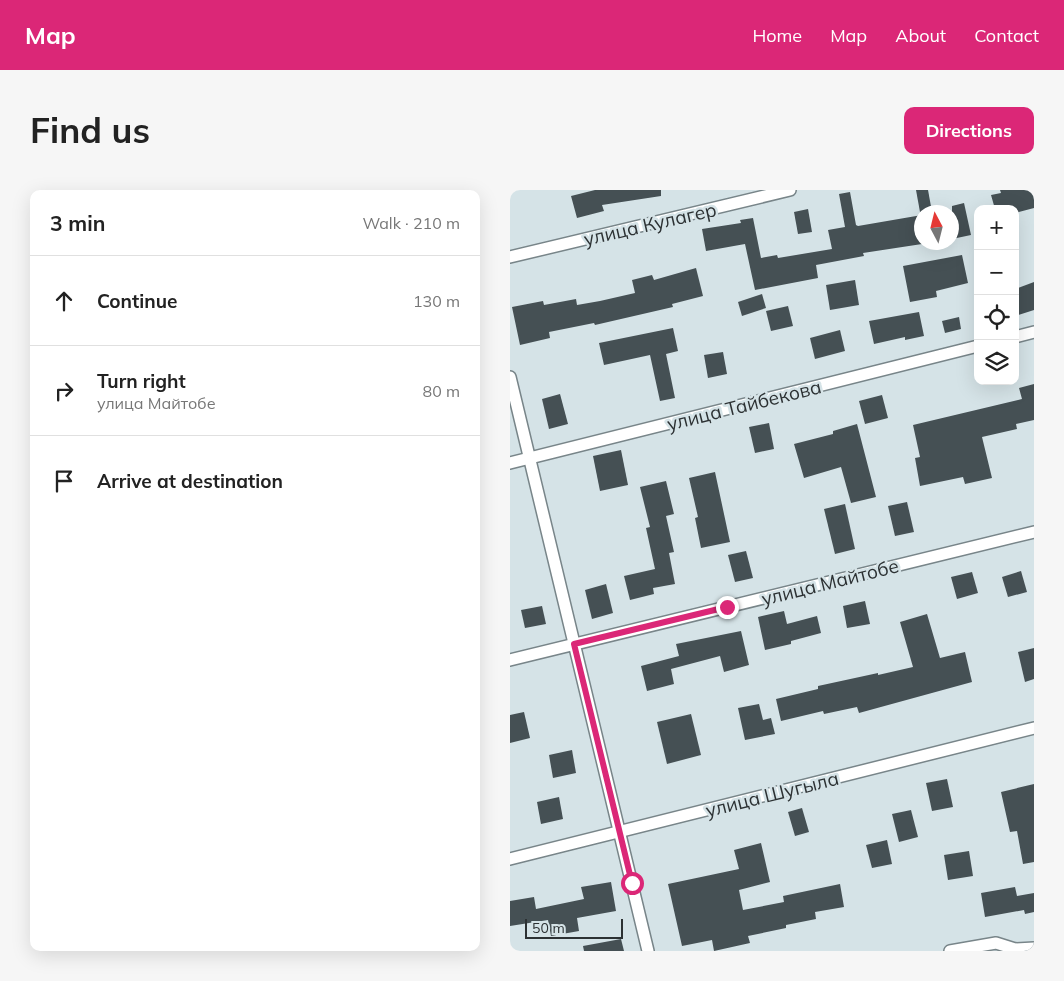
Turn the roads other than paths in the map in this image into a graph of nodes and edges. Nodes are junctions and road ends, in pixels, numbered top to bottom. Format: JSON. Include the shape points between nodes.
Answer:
{"nodes":[{"id":1,"x":790,"y":190,"type":"edge"},
{"id":2,"x":510,"y":257,"type":"edge"},
{"id":3,"x":1034,"y":332,"type":"edge"},
{"id":4,"x":1019,"y":336,"type":"edge"},
{"id":5,"x":974,"y":347,"type":"edge"},
{"id":6,"x":510,"y":377,"type":"edge"},
{"id":7,"x":529,"y":459,"type":"junction"},
{"id":8,"x":510,"y":463,"type":"edge"},
{"id":9,"x":1034,"y":532,"type":"edge"},
{"id":10,"x":574,"y":644,"type":"junction"},
{"id":11,"x":510,"y":660,"type":"edge"},
{"id":12,"x":1034,"y":728,"type":"edge"},
{"id":13,"x":619,"y":832,"type":"junction"},
{"id":14,"x":510,"y":859,"type":"edge"},
{"id":15,"x":1034,"y":948,"type":"edge"},
{"id":16,"x":648,"y":951,"type":"edge"},
{"id":17,"x":950,"y":951,"type":"edge"}],
"edges":[{"from":1,"to":2,"type":"street","name":"улица Кулагер"},
{"from":3,"to":4,"type":"street"},
{"from":5,"to":7,"type":"street","name":"улица Тайбекова"},
{"from":6,"to":7,"type":"street"},
{"from":7,"to":8,"type":"street","name":"улица Тайбекова"},
{"from":7,"to":10,"type":"street"},
{"from":9,"to":10,"type":"street","name":"улица Майтобе"},
{"from":10,"to":11,"type":"street","name":"улица Майтобе"},
{"from":10,"to":13,"type":"street"},
{"from":12,"to":13,"type":"street","name":"улица Шугыла"},
{"from":13,"to":14,"type":"street","name":"улица Шугыла"},
{"from":13,"to":16,"type":"street"},
{"from":15,"to":17,"type":"street","via":[[1015,949],[996,943]]}]}
